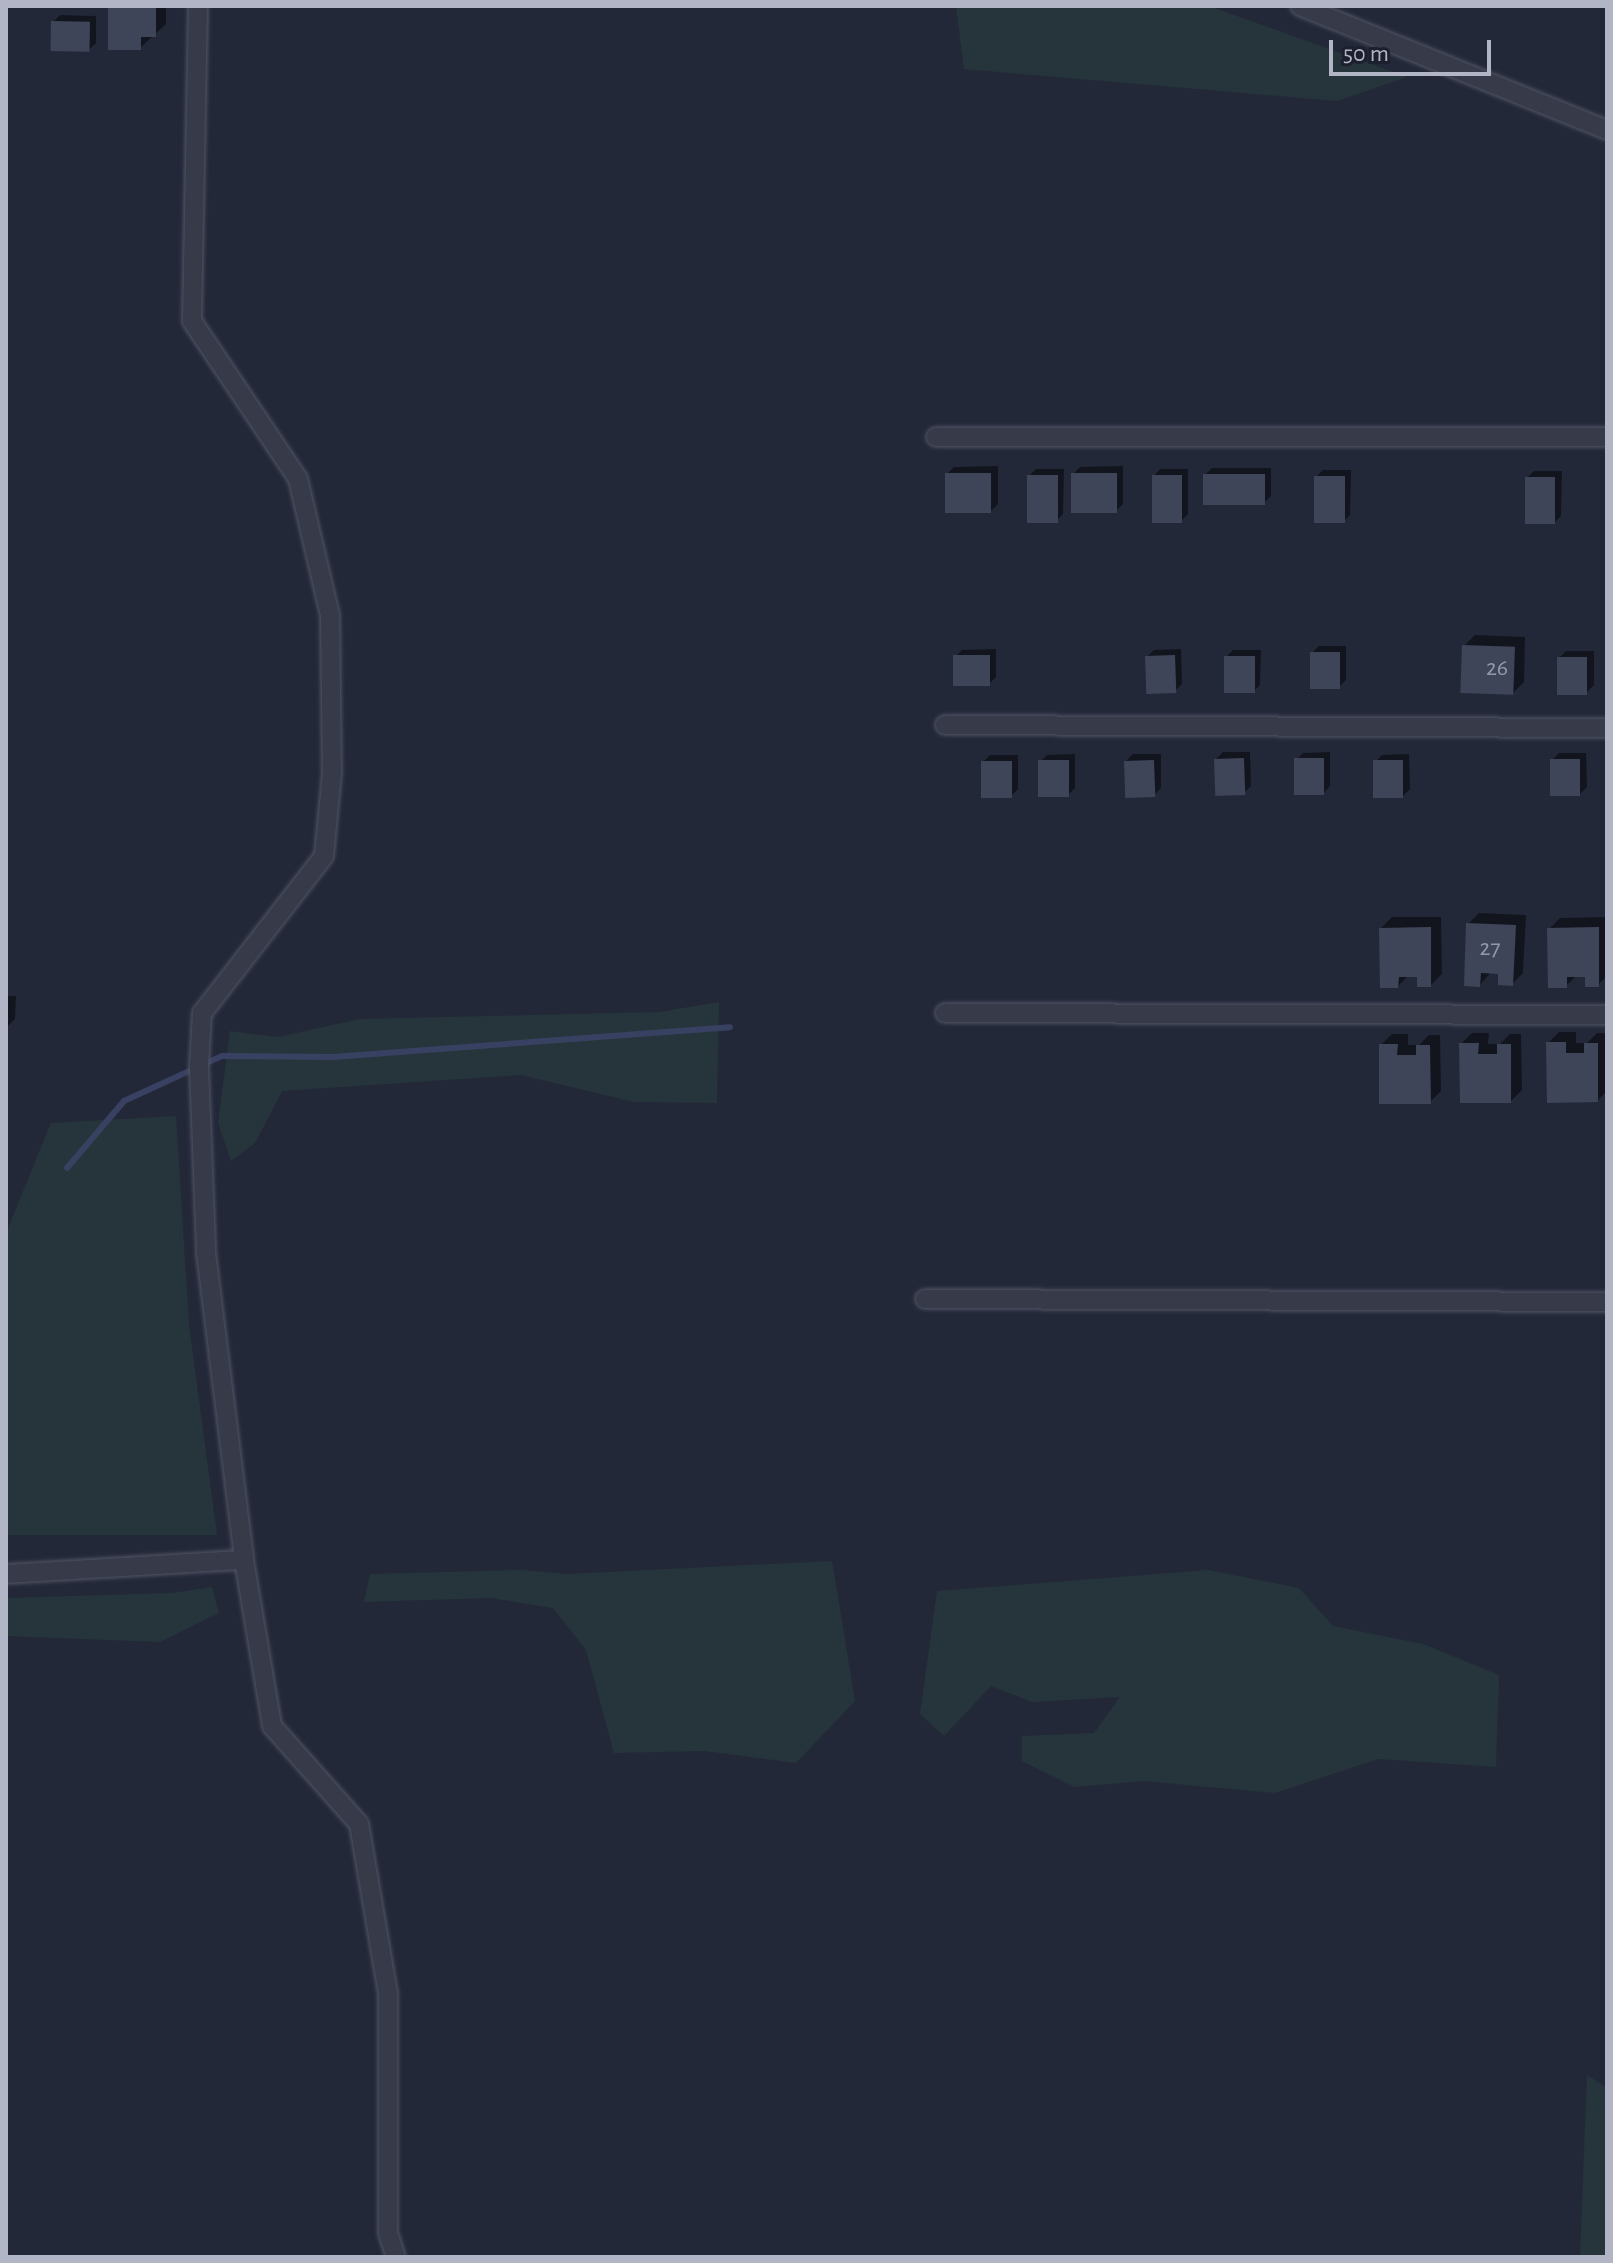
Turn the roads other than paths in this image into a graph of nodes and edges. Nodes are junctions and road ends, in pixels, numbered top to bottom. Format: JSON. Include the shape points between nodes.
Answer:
{"nodes":[{"id":1,"x":198,"y":6,"type":"edge"},
{"id":2,"x":1300,"y":6,"type":"edge"},
{"id":3,"x":1607,"y":130,"type":"edge"},
{"id":4,"x":936,"y":437,"type":"dead end"},
{"id":5,"x":1607,"y":437,"type":"edge"},
{"id":6,"x":945,"y":725,"type":"dead end"},
{"id":7,"x":1607,"y":728,"type":"edge"},
{"id":8,"x":945,"y":1013,"type":"dead end"},
{"id":9,"x":1607,"y":1015,"type":"edge"},
{"id":10,"x":925,"y":1299,"type":"dead end"},
{"id":11,"x":1607,"y":1302,"type":"edge"},
{"id":12,"x":244,"y":1560,"type":"junction"},
{"id":13,"x":6,"y":1574,"type":"edge"},
{"id":14,"x":396,"y":2257,"type":"edge"}],
"edges":[{"from":1,"to":12,"type":"street","via":[[192,321],[298,479],[330,615],[332,773],[324,856],[202,1013],[206,1253]]},
{"from":2,"to":3,"type":"street"},
{"from":4,"to":5,"type":"street"},
{"from":6,"to":7,"type":"street"},
{"from":8,"to":9,"type":"street"},
{"from":10,"to":11,"type":"street"},
{"from":12,"to":13,"type":"street"},
{"from":12,"to":14,"type":"street","via":[[272,1726],[359,1824],[388,1993],[388,2233]]}]}
